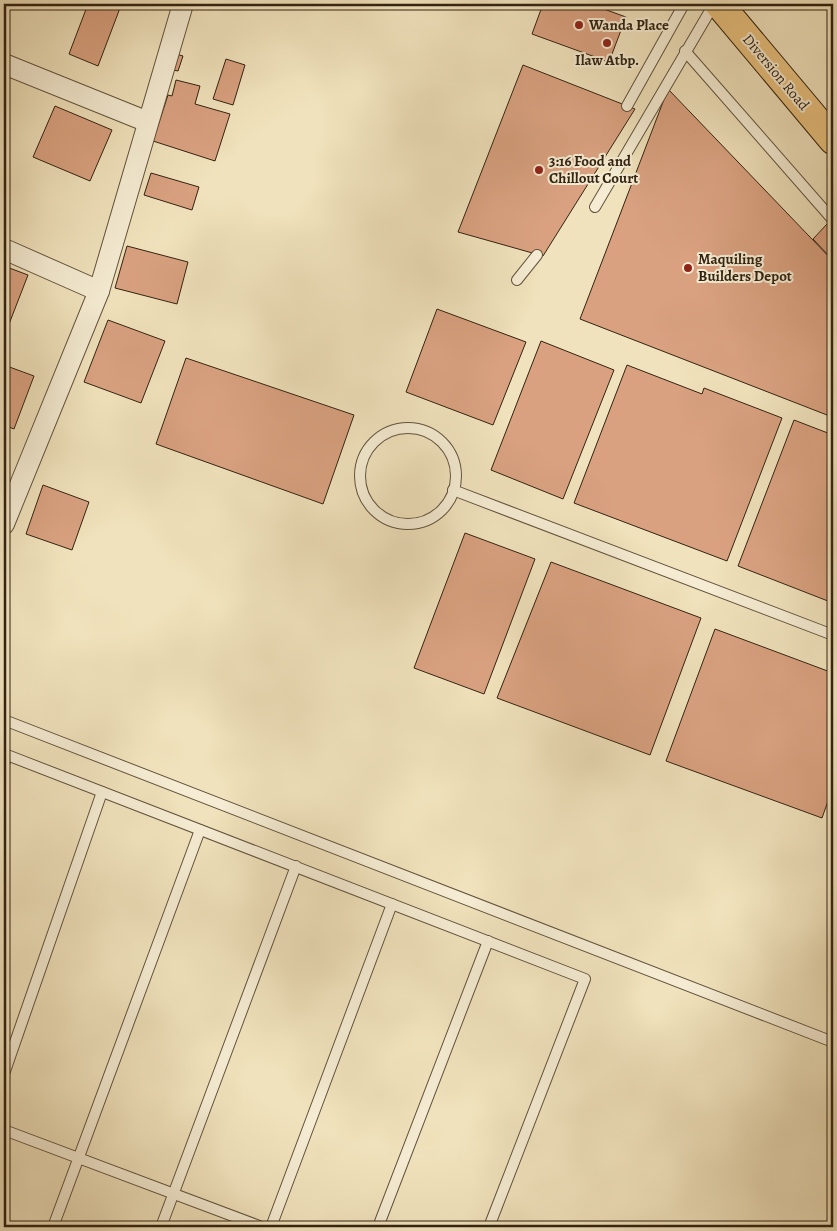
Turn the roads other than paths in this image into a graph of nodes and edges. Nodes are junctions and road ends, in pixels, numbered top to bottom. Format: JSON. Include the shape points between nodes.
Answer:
{"nodes":[{"id":1,"x":183,"y":4,"type":"edge"},
{"id":2,"x":684,"y":4,"type":"edge"},
{"id":3,"x":714,"y":4,"type":"edge"},
{"id":4,"x":719,"y":4,"type":"edge"},
{"id":5,"x":685,"y":51,"type":"junction"},
{"id":6,"x":4,"y":64,"type":"edge"},
{"id":7,"x":627,"y":106,"type":"dead end"},
{"id":8,"x":148,"y":122,"type":"junction"},
{"id":9,"x":833,"y":140,"type":"edge"},
{"id":10,"x":595,"y":207,"type":"dead end"},
{"id":11,"x":833,"y":220,"type":"edge"},
{"id":12,"x":4,"y":249,"type":"edge"},
{"id":13,"x":537,"y":255,"type":"dead end"},
{"id":14,"x":517,"y":280,"type":"dead end"},
{"id":15,"x":98,"y":291,"type":"junction"},
{"id":16,"x":454,"y":490,"type":"junction"},
{"id":17,"x":4,"y":524,"type":"edge"},
{"id":18,"x":833,"y":635,"type":"edge"},
{"id":19,"x":4,"y":720,"type":"edge"},
{"id":20,"x":5,"y":756,"type":"edge"},
{"id":21,"x":102,"y":792,"type":"junction"},
{"id":22,"x":200,"y":830,"type":"junction"},
{"id":23,"x":296,"y":866,"type":"junction"},
{"id":24,"x":392,"y":904,"type":"junction"},
{"id":25,"x":488,"y":941,"type":"junction"},
{"id":26,"x":833,"y":1042,"type":"edge"},
{"id":27,"x":4,"y":1074,"type":"edge"},
{"id":28,"x":4,"y":1130,"type":"edge"},
{"id":29,"x":79,"y":1158,"type":"junction"},
{"id":30,"x":173,"y":1194,"type":"junction"},
{"id":31,"x":53,"y":1227,"type":"edge"},
{"id":32,"x":161,"y":1227,"type":"edge"},
{"id":33,"x":262,"y":1227,"type":"edge"},
{"id":34,"x":271,"y":1227,"type":"edge"},
{"id":35,"x":378,"y":1227,"type":"edge"},
{"id":36,"x":488,"y":1227,"type":"edge"}],
"edges":[{"from":1,"to":8,"type":"street"},
{"from":2,"to":7,"type":"lane"},
{"from":3,"to":5,"type":"lane"},
{"from":4,"to":9,"type":"highway","name":"Diversion Road"},
{"from":5,"to":10,"type":"lane"},
{"from":5,"to":11,"type":"lane"},
{"from":6,"to":8,"type":"street"},
{"from":8,"to":15,"type":"street"},
{"from":12,"to":15,"type":"street"},
{"from":13,"to":14,"type":"lane"},
{"from":15,"to":17,"type":"street"},
{"from":16,"to":16,"type":"lane","via":[[454,462],[448,448],[430,433],[412,427],[394,429],[380,436],[363,458],[360,472],[363,492],[371,506],[388,520],[407,524],[423,521],[438,513]]},
{"from":16,"to":18,"type":"lane"},
{"from":19,"to":26,"type":"lane"},
{"from":20,"to":21,"type":"lane"},
{"from":21,"to":22,"type":"lane"},
{"from":21,"to":27,"type":"lane"},
{"from":22,"to":23,"type":"lane"},
{"from":22,"to":29,"type":"lane"},
{"from":23,"to":24,"type":"lane"},
{"from":23,"to":30,"type":"lane"},
{"from":24,"to":25,"type":"lane"},
{"from":24,"to":34,"type":"lane"},
{"from":25,"to":35,"type":"lane"},
{"from":25,"to":36,"type":"lane","via":[[585,979]]},
{"from":28,"to":29,"type":"lane"},
{"from":29,"to":30,"type":"lane"},
{"from":29,"to":31,"type":"lane"},
{"from":30,"to":32,"type":"lane"},
{"from":30,"to":33,"type":"lane"}]}
